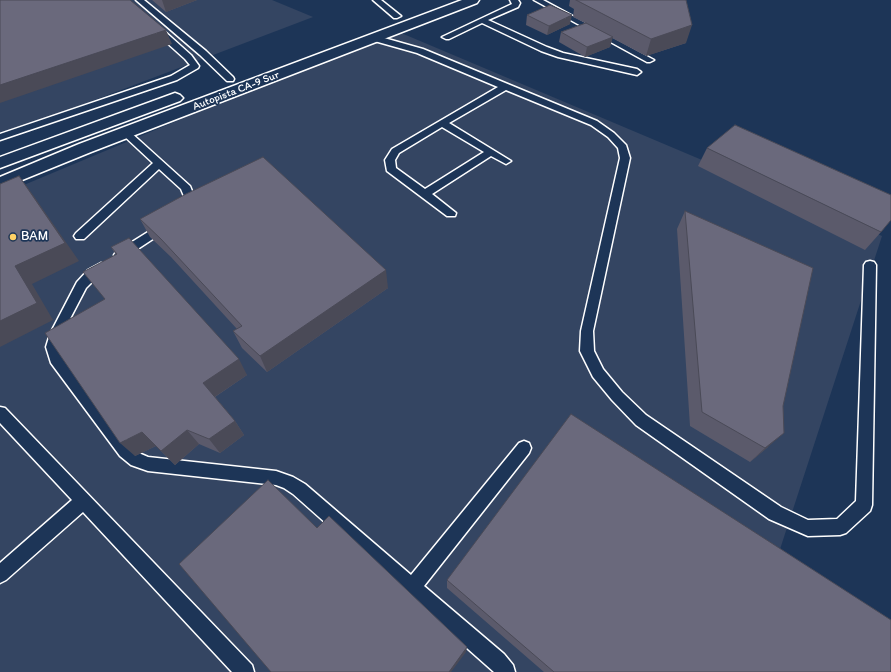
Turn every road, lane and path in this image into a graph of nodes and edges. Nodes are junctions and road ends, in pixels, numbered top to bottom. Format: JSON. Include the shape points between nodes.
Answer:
{"nodes":[{"id":1,"x":140,"y":0,"type":"edge"},
{"id":2,"x":377,"y":0,"type":"edge"},
{"id":3,"x":440,"y":0,"type":"edge"},
{"id":4,"x":473,"y":0,"type":"edge"},
{"id":5,"x":514,"y":0,"type":"edge"},
{"id":6,"x":538,"y":0,"type":"edge"},
{"id":7,"x":397,"y":16,"type":"junction"},
{"id":8,"x":482,"y":20,"type":"junction"},
{"id":9,"x":154,"y":26,"type":"edge"},
{"id":10,"x":446,"y":37,"type":"dead end"},
{"id":11,"x":374,"y":38,"type":"junction"},
{"id":12,"x":650,"y":60,"type":"edge"},
{"id":13,"x":637,"y":72,"type":"dead end"},
{"id":14,"x":230,"y":79,"type":"junction"},
{"id":15,"x":504,"y":87,"type":"junction"},
{"id":16,"x":201,"y":89,"type":"dead end"},
{"id":17,"x":186,"y":94,"type":"dead end"},
{"id":18,"x":442,"y":123,"type":"junction"},
{"id":19,"x":126,"y":133,"type":"junction"},
{"id":20,"x":0,"y":137,"type":"edge"},
{"id":21,"x":491,"y":152,"type":"junction"},
{"id":22,"x":506,"y":161,"type":"dead end"},
{"id":23,"x":0,"y":163,"type":"edge"},
{"id":24,"x":159,"y":163,"type":"junction"},
{"id":25,"x":0,"y":183,"type":"edge"},
{"id":26,"x":424,"y":194,"type":"junction"},
{"id":27,"x":451,"y":213,"type":"dead end"},
{"id":28,"x":80,"y":236,"type":"dead end"},
{"id":29,"x":870,"y":265,"type":"dead end"},
{"id":30,"x":0,"y":413,"type":"edge"},
{"id":31,"x":524,"y":448,"type":"dead end"},
{"id":32,"x":83,"y":501,"type":"junction"},
{"id":33,"x":0,"y":574,"type":"edge"},
{"id":34,"x":412,"y":587,"type":"junction"},
{"id":35,"x":245,"y":672,"type":"edge"},
{"id":36,"x":506,"y":672,"type":"edge"}],
"edges":[{"from":1,"to":14,"type":"lane"},
{"from":2,"to":7,"type":"lane"},
{"from":3,"to":7,"type":"highway","name":"Autopista CA-9 Sur"},
{"from":4,"to":11,"type":"highway","name":"Autopista CA-9 Sur"},
{"from":5,"to":8,"type":"lane","via":[[515,5]]},
{"from":6,"to":12,"type":"lane"},
{"from":7,"to":14,"type":"highway","name":"Autopista CA-9 Sur"},
{"from":8,"to":10,"type":"lane"},
{"from":8,"to":13,"type":"lane","via":[[561,55]]},
{"from":9,"to":20,"type":"lane","via":[[195,66],[174,78]]},
{"from":11,"to":15,"type":"lane","via":[[420,51]]},
{"from":11,"to":19,"type":"highway","name":"Autopista CA-9 Sur"},
{"from":14,"to":16,"type":"highway","name":"Autopista CA-9 Sur"},
{"from":15,"to":18,"type":"lane"},
{"from":15,"to":29,"type":"lane","via":[[594,123],[611,134],[623,148],[625,158],[586,331],[587,351],[598,373],[641,420],[776,513],[808,528],[840,527],[864,505]]},
{"from":17,"to":23,"type":"highway","name":"Autopista CA-9 Sur"},
{"from":18,"to":21,"type":"lane"},
{"from":18,"to":26,"type":"lane","via":[[395,151],[390,160],[391,169]]},
{"from":19,"to":24,"type":"lane"},
{"from":19,"to":25,"type":"highway","name":"Autopista CA-9 Sur"},
{"from":21,"to":22,"type":"lane"},
{"from":21,"to":26,"type":"lane"},
{"from":24,"to":28,"type":"lane"},
{"from":24,"to":34,"type":"lane","via":[[186,188],[191,201],[182,215],[92,273],[81,285],[56,334],[53,347],[56,359],[125,451],[136,460],[148,464],[276,478],[288,482]]},
{"from":26,"to":27,"type":"lane"},
{"from":30,"to":32,"type":"lane"},
{"from":31,"to":34,"type":"lane"},
{"from":32,"to":33,"type":"lane"},
{"from":32,"to":35,"type":"lane"},
{"from":34,"to":36,"type":"lane","via":[[497,661]]}]}
